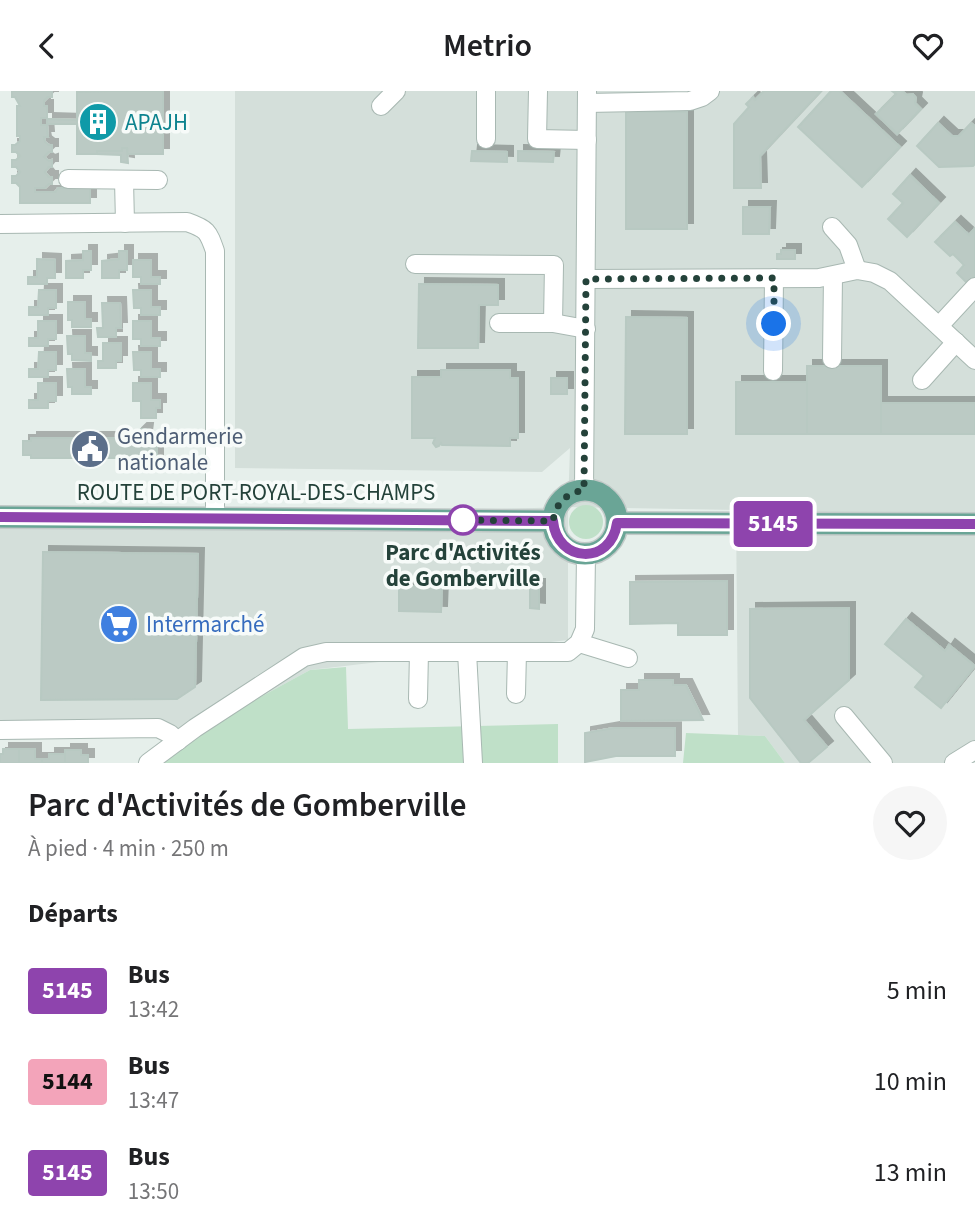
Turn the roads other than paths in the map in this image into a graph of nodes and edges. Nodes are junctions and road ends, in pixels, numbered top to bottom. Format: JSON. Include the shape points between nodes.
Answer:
{"nodes":[{"id":1,"x":396,"y":91,"type":"edge"},
{"id":2,"x":486,"y":91,"type":"edge"},
{"id":3,"x":538,"y":91,"type":"edge"},
{"id":4,"x":710,"y":91,"type":"edge"},
{"id":5,"x":587,"y":97,"type":"edge"},
{"id":6,"x":381,"y":106,"type":"dead end"},
{"id":7,"x":486,"y":138,"type":"dead end"},
{"id":8,"x":587,"y":140,"type":"junction"},
{"id":9,"x":68,"y":179,"type":"dead end"},
{"id":10,"x":124,"y":180,"type":"junction"},
{"id":11,"x":158,"y":180,"type":"dead end"},
{"id":12,"x":125,"y":223,"type":"junction"},
{"id":13,"x":0,"y":224,"type":"edge"},
{"id":14,"x":832,"y":227,"type":"dead end"},
{"id":15,"x":415,"y":264,"type":"dead end"},
{"id":16,"x":857,"y":270,"type":"junction"},
{"id":17,"x":833,"y":276,"type":"junction"},
{"id":18,"x":774,"y":278,"type":"junction"},
{"id":19,"x":586,"y":279,"type":"junction"},
{"id":20,"x":975,"y":287,"type":"edge"},
{"id":21,"x":499,"y":323,"type":"dead end"},
{"id":22,"x":554,"y":323,"type":"junction"},
{"id":23,"x":939,"y":326,"type":"junction"},
{"id":24,"x":586,"y":329,"type":"junction"},
{"id":25,"x":956,"y":342,"type":"junction"},
{"id":26,"x":832,"y":359,"type":"dead end"},
{"id":27,"x":975,"y":360,"type":"edge"},
{"id":28,"x":773,"y":371,"type":"dead end"},
{"id":29,"x":922,"y":380,"type":"dead end"},
{"id":30,"x":584,"y":490,"type":"junction"},
{"id":31,"x":0,"y":517,"type":"edge"},
{"id":32,"x":215,"y":518,"type":"junction"},
{"id":33,"x":553,"y":521,"type":"junction"},
{"id":34,"x":617,"y":523,"type":"junction"},
{"id":35,"x":975,"y":524,"type":"edge"},
{"id":36,"x":586,"y":554,"type":"junction"},
{"id":37,"x":579,"y":643,"type":"junction"},
{"id":38,"x":419,"y":652,"type":"junction"},
{"id":39,"x":467,"y":652,"type":"junction"},
{"id":40,"x":517,"y":652,"type":"junction"},
{"id":41,"x":628,"y":658,"type":"dead end"},
{"id":42,"x":516,"y":694,"type":"dead end"},
{"id":43,"x":418,"y":699,"type":"dead end"},
{"id":44,"x":844,"y":716,"type":"dead end"},
{"id":45,"x":0,"y":730,"type":"edge"},
{"id":46,"x":178,"y":741,"type":"junction"},
{"id":47,"x":975,"y":750,"type":"edge"},
{"id":48,"x":148,"y":763,"type":"edge"},
{"id":49,"x":473,"y":763,"type":"edge"},
{"id":50,"x":883,"y":763,"type":"edge"},
{"id":51,"x":954,"y":763,"type":"edge"}],
"edges":[{"from":1,"to":6,"type":"street"},
{"from":2,"to":7,"type":"street"},
{"from":3,"to":8,"type":"street","via":[[537,139]]},
{"from":4,"to":5,"type":"street","via":[[690,101]]},
{"from":5,"to":8,"type":"street"},
{"from":8,"to":19,"type":"street"},
{"from":9,"to":10,"type":"street"},
{"from":10,"to":11,"type":"street"},
{"from":10,"to":12,"type":"street"},
{"from":12,"to":13,"type":"street"},
{"from":12,"to":32,"type":"street","via":[[187,222],[203,227],[215,251]]},
{"from":14,"to":16,"type":"street","via":[[848,245]]},
{"from":15,"to":22,"type":"street","via":[[554,265]]},
{"from":16,"to":17,"type":"street"},
{"from":16,"to":23,"type":"street","via":[[890,281]]},
{"from":17,"to":18,"type":"street"},
{"from":17,"to":26,"type":"street"},
{"from":18,"to":19,"type":"street"},
{"from":18,"to":28,"type":"street"},
{"from":19,"to":24,"type":"street"},
{"from":20,"to":23,"type":"street"},
{"from":21,"to":22,"type":"street"},
{"from":22,"to":24,"type":"street"},
{"from":23,"to":25,"type":"street"},
{"from":24,"to":30,"type":"street"},
{"from":25,"to":27,"type":"street"},
{"from":25,"to":29,"type":"street"},
{"from":30,"to":33,"type":"main road","via":[[566,496]]},
{"from":30,"to":34,"type":"main road","via":[[608,500]]},
{"from":31,"to":32,"type":"main road","name":"ROUTE DE PORT-ROYAL-DES-CHAMPS"},
{"from":32,"to":33,"type":"main road","name":"ROUTE DE PORT-ROYAL-DES-CHAMPS"},
{"from":33,"to":36,"type":"main road","via":[[562,545]]},
{"from":34,"to":35,"type":"main road"},
{"from":34,"to":36,"type":"main road","via":[[607,545]]},
{"from":36,"to":37,"type":"street","via":[[585,629]]},
{"from":37,"to":40,"type":"street","via":[[568,652]]},
{"from":37,"to":41,"type":"street"},
{"from":38,"to":39,"type":"street"},
{"from":38,"to":43,"type":"street"},
{"from":38,"to":46,"type":"street","via":[[326,652],[304,657]]},
{"from":39,"to":40,"type":"street"},
{"from":39,"to":49,"type":"street"},
{"from":40,"to":42,"type":"street"},
{"from":44,"to":50,"type":"street"},
{"from":45,"to":46,"type":"street","via":[[158,728]]},
{"from":46,"to":48,"type":"street"},
{"from":47,"to":51,"type":"street"}]}
